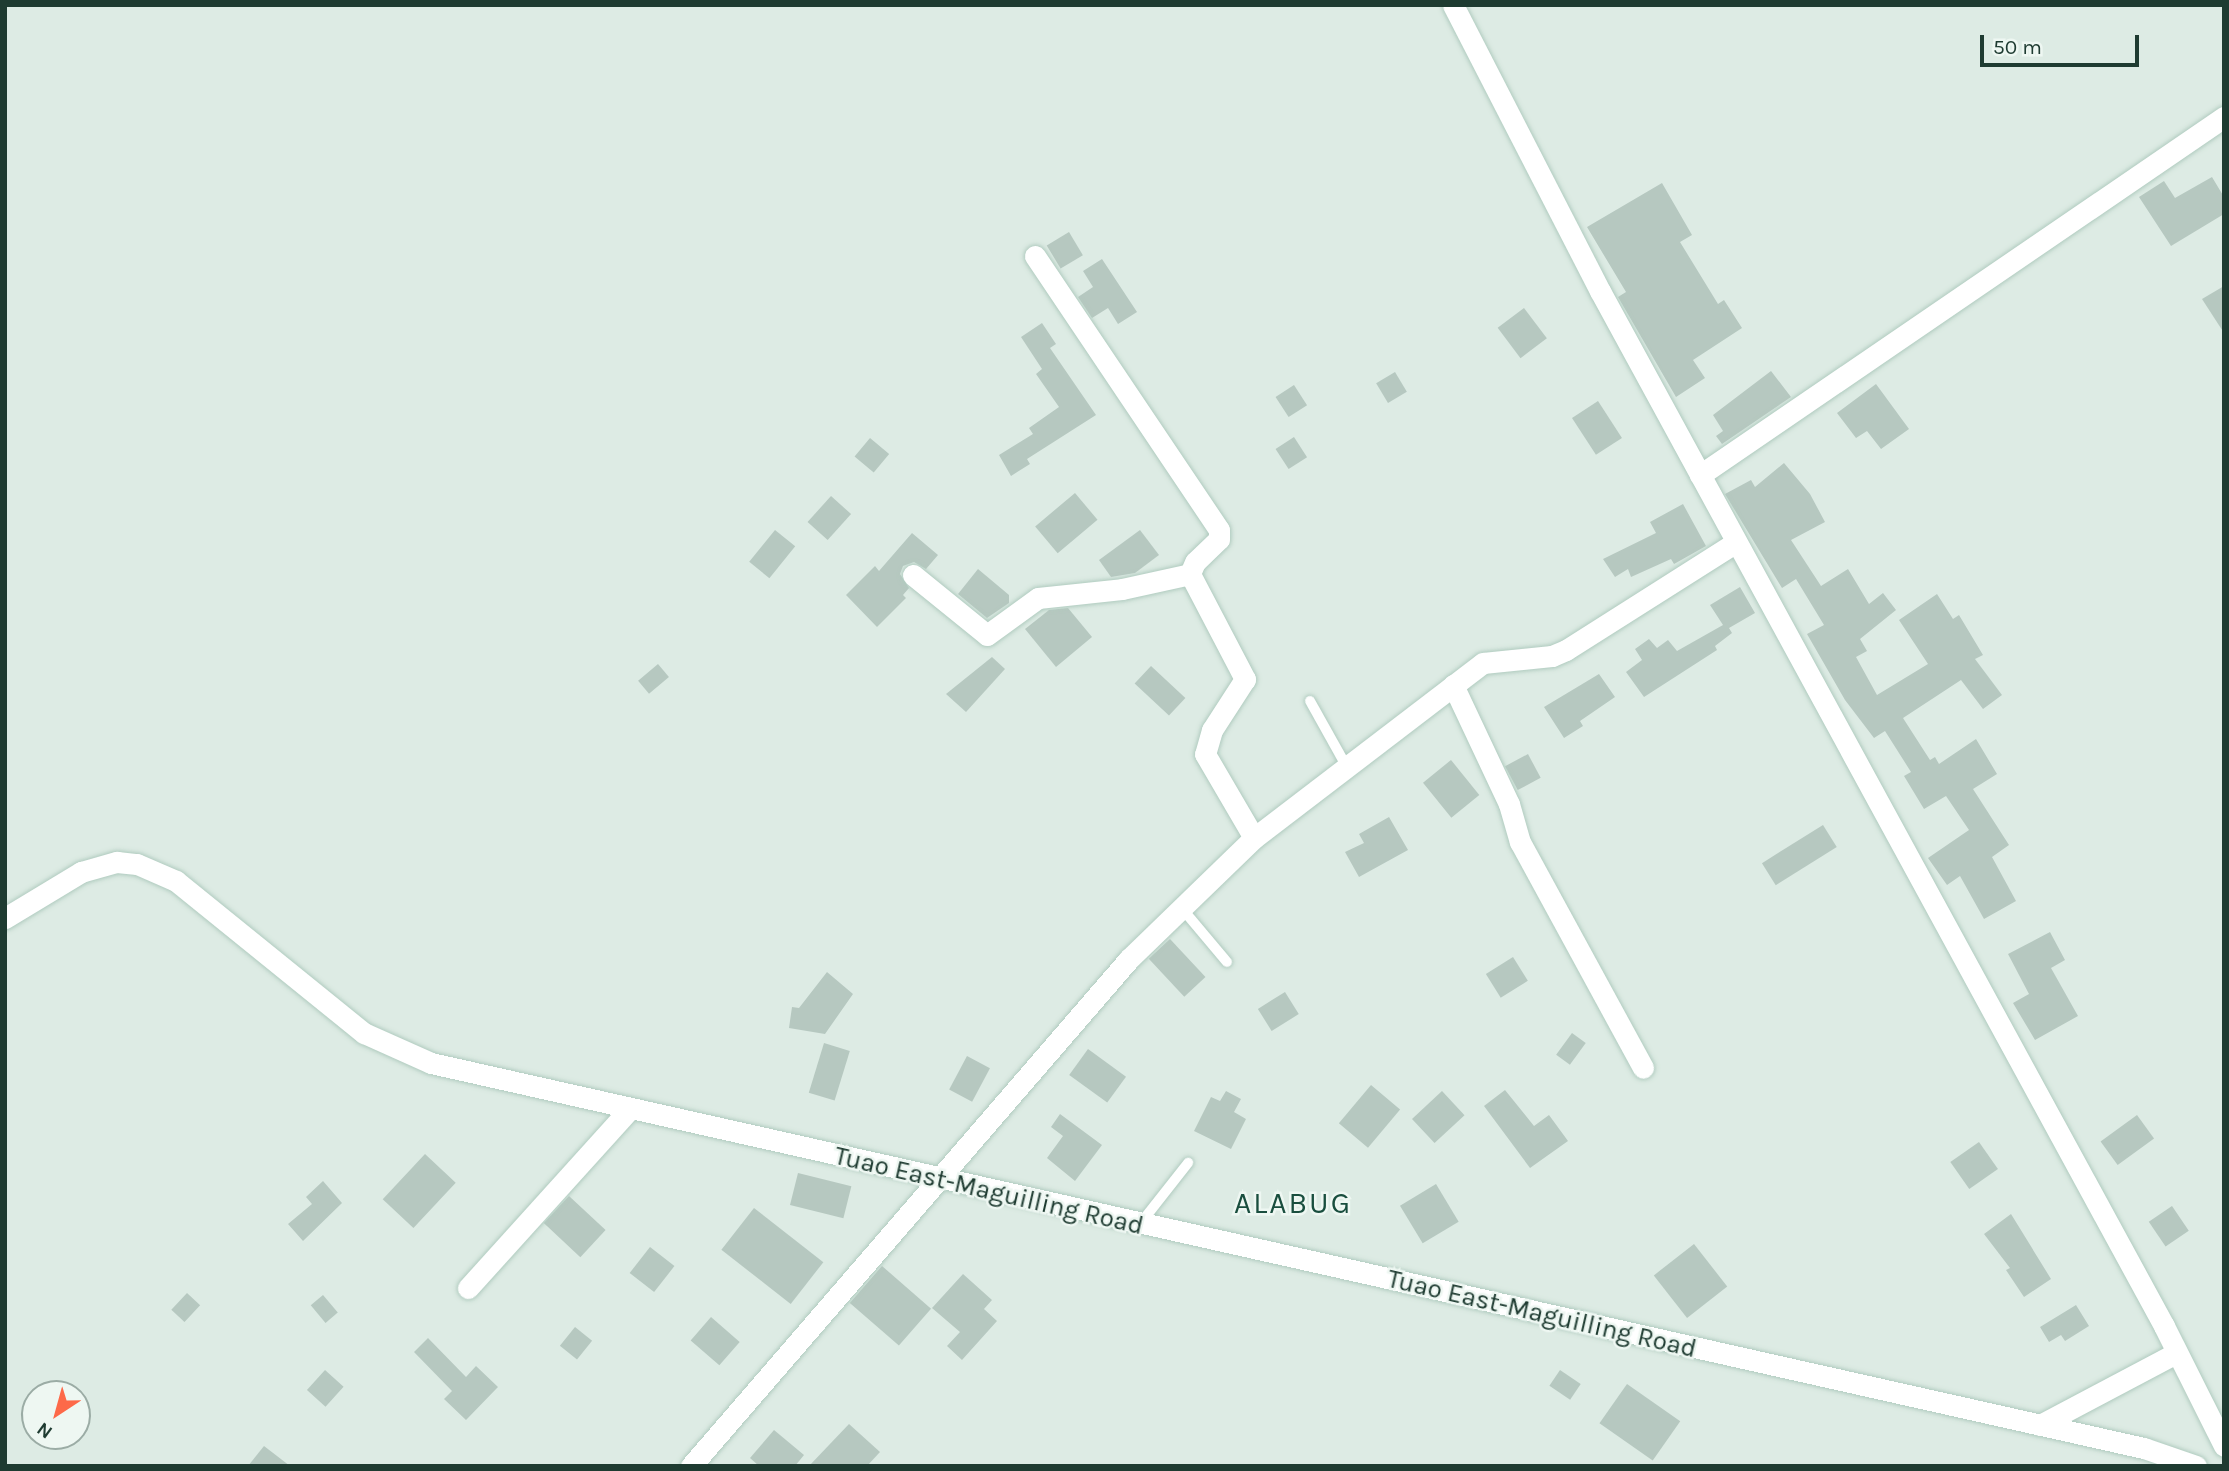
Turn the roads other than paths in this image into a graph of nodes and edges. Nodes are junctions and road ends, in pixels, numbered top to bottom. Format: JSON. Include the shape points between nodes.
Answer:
{"nodes":[{"id":1,"x":1453,"y":5,"type":"edge"},
{"id":2,"x":2224,"y":117,"type":"edge"},
{"id":3,"x":1035,"y":256,"type":"dead end"},
{"id":4,"x":1700,"y":475,"type":"junction"},
{"id":5,"x":1736,"y":542,"type":"junction"},
{"id":6,"x":1190,"y":574,"type":"junction"},
{"id":7,"x":913,"y":575,"type":"dead end"},
{"id":8,"x":1453,"y":685,"type":"junction"},
{"id":9,"x":1310,"y":701,"type":"dead end"},
{"id":10,"x":1348,"y":769,"type":"junction"},
{"id":11,"x":1254,"y":838,"type":"junction"},
{"id":12,"x":1180,"y":906,"type":"junction"},
{"id":13,"x":5,"y":918,"type":"edge"},
{"id":14,"x":1227,"y":962,"type":"dead end"},
{"id":15,"x":1643,"y":1068,"type":"dead end"},
{"id":16,"x":629,"y":1110,"type":"junction"},
{"id":17,"x":1188,"y":1163,"type":"dead end"},
{"id":18,"x":940,"y":1180,"type":"junction"},
{"id":19,"x":1140,"y":1224,"type":"junction"},
{"id":20,"x":468,"y":1288,"type":"dead end"},
{"id":21,"x":2176,"y":1353,"type":"junction"},
{"id":22,"x":2040,"y":1425,"type":"junction"},
{"id":23,"x":2224,"y":1446,"type":"edge"},
{"id":24,"x":691,"y":1466,"type":"edge"},
{"id":25,"x":2196,"y":1466,"type":"edge"}],
"edges":[{"from":1,"to":4,"type":"street"},
{"from":2,"to":4,"type":"street"},
{"from":3,"to":6,"type":"street","via":[[1219,530],[1219,539],[1195,562]]},
{"from":4,"to":5,"type":"street"},
{"from":5,"to":8,"type":"street","via":[[1566,650],[1552,656],[1490,661]]},
{"from":5,"to":21,"type":"street"},
{"from":6,"to":7,"type":"street","via":[[1122,589],[1038,598],[987,635],[976,631]]},
{"from":6,"to":11,"type":"street","via":[[1242,668],[1242,689],[1212,730],[1205,754]]},
{"from":8,"to":10,"type":"street"},
{"from":8,"to":15,"type":"street","via":[[1509,804],[1520,842]]},
{"from":9,"to":10,"type":"lane"},
{"from":10,"to":11,"type":"street"},
{"from":11,"to":12,"type":"street"},
{"from":12,"to":14,"type":"lane"},
{"from":12,"to":18,"type":"street"},
{"from":13,"to":16,"type":"street","name":"Tuao East-Maguilling Road","via":[[81,872],[117,862],[137,864],[176,881],[307,991],[363,1033],[401,1053]]},
{"from":16,"to":18,"type":"street","name":"Tuao East-Maguilling Road"},
{"from":16,"to":20,"type":"street"},
{"from":17,"to":19,"type":"lane"},
{"from":18,"to":19,"type":"street","name":"Tuao East-Maguilling Road"},
{"from":18,"to":24,"type":"street"},
{"from":19,"to":22,"type":"street","name":"Tuao East-Maguilling Road"},
{"from":21,"to":22,"type":"street"},
{"from":21,"to":23,"type":"street"},
{"from":22,"to":25,"type":"street","name":"Tuao East-Maguilling Road","via":[[2144,1448]]}]}
